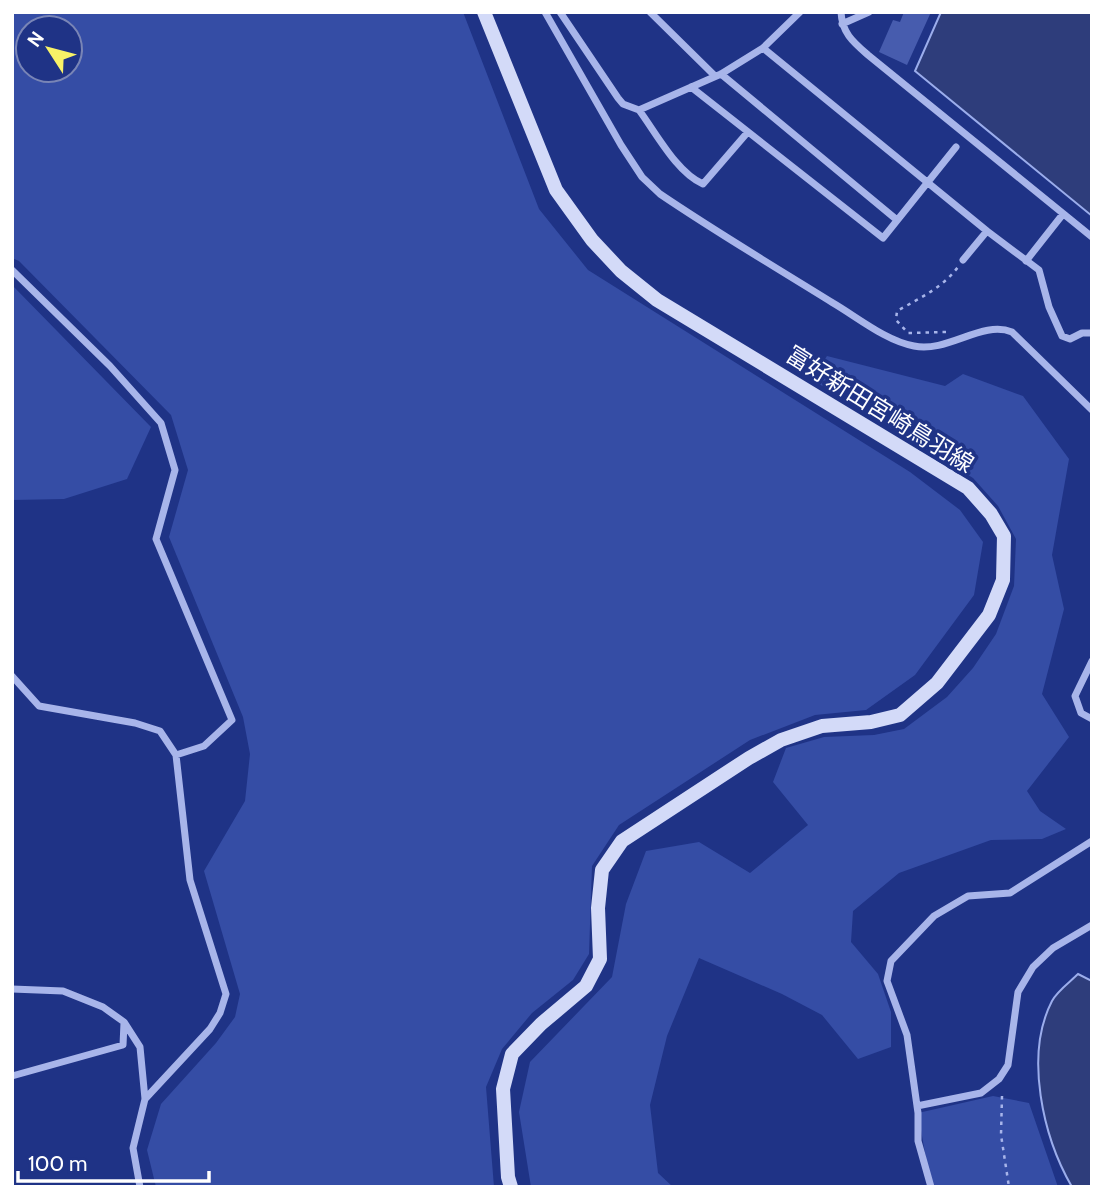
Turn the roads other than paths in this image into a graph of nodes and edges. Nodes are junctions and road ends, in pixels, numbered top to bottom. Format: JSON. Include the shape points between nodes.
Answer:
{"nodes":[{"id":1,"x":484,"y":12,"type":"edge"},
{"id":2,"x":545,"y":12,"type":"edge"},
{"id":3,"x":560,"y":12,"type":"edge"},
{"id":4,"x":650,"y":12,"type":"edge"},
{"id":5,"x":800,"y":12,"type":"edge"},
{"id":6,"x":841,"y":12,"type":"edge"},
{"id":7,"x":869,"y":12,"type":"edge"},
{"id":8,"x":842,"y":24,"type":"junction"},
{"id":9,"x":763,"y":48,"type":"junction"},
{"id":10,"x":718,"y":75,"type":"junction"},
{"id":11,"x":691,"y":87,"type":"junction"},
{"id":12,"x":639,"y":110,"type":"junction"},
{"id":13,"x":747,"y":133,"type":"junction"},
{"id":14,"x":956,"y":147,"type":"dead end"},
{"id":15,"x":928,"y":182,"type":"junction"},
{"id":16,"x":1063,"y":214,"type":"junction"},
{"id":17,"x":897,"y":220,"type":"junction"},
{"id":18,"x":987,"y":231,"type":"junction"},
{"id":19,"x":1092,"y":237,"type":"edge"},
{"id":20,"x":963,"y":260,"type":"road end"},
{"id":21,"x":1026,"y":261,"type":"junction"},
{"id":22,"x":12,"y":270,"type":"edge"},
{"id":23,"x":1092,"y":333,"type":"edge"},
{"id":24,"x":1090,"y":405,"type":"edge"},
{"id":25,"x":1092,"y":661,"type":"edge"},
{"id":26,"x":12,"y":676,"type":"edge"},
{"id":27,"x":1092,"y":719,"type":"edge"},
{"id":28,"x":176,"y":755,"type":"junction"},
{"id":29,"x":1092,"y":841,"type":"edge"},
{"id":30,"x":1092,"y":925,"type":"edge"},
{"id":31,"x":12,"y":989,"type":"edge"},
{"id":32,"x":124,"y":1022,"type":"junction"},
{"id":33,"x":12,"y":1076,"type":"edge"},
{"id":34,"x":145,"y":1099,"type":"junction"},
{"id":35,"x":917,"y":1106,"type":"junction"},
{"id":36,"x":140,"y":1187,"type":"edge"},
{"id":37,"x":511,"y":1187,"type":"edge"},
{"id":38,"x":931,"y":1187,"type":"edge"}],
"edges":[{"from":1,"to":37,"type":"main road","name":"富好新田宮崎鳥羽線","via":[[556,190],[621,271],[657,300],[968,488],[1004,536],[1003,580],[989,615],[937,683],[900,715],[822,726],[781,740],[622,841],[602,870],[600,959],[586,986],[512,1055],[503,1089]]},
{"from":2,"to":24,"type":"street","via":[[650,187],[886,334],[913,346],[947,345],[992,329],[1012,331]]},
{"from":3,"to":12,"type":"street","via":[[618,98]]},
{"from":4,"to":10,"type":"street"},
{"from":5,"to":9,"type":"street"},
{"from":6,"to":8,"type":"street"},
{"from":7,"to":8,"type":"street"},
{"from":8,"to":16,"type":"street","via":[[847,36],[868,55]]},
{"from":9,"to":10,"type":"street"},
{"from":9,"to":15,"type":"street"},
{"from":10,"to":11,"type":"street"},
{"from":10,"to":17,"type":"street"},
{"from":11,"to":12,"type":"street"},
{"from":11,"to":13,"type":"street"},
{"from":12,"to":13,"type":"street","via":[[679,166],[703,184]]},
{"from":13,"to":17,"type":"street","via":[[883,238]]},
{"from":14,"to":15,"type":"street"},
{"from":15,"to":17,"type":"street"},
{"from":15,"to":18,"type":"street"},
{"from":16,"to":19,"type":"street"},
{"from":16,"to":21,"type":"street"},
{"from":18,"to":20,"type":"street"},
{"from":18,"to":21,"type":"street"},
{"from":21,"to":23,"type":"street","via":[[1039,270],[1048,307],[1062,336],[1070,339]]},
{"from":22,"to":28,"type":"street","via":[[162,423],[175,470],[156,540],[232,720],[204,746]]},
{"from":25,"to":27,"type":"street","via":[[1075,696],[1081,713]]},
{"from":26,"to":28,"type":"street","via":[[39,706],[160,731]]},
{"from":28,"to":34,"type":"street","via":[[190,880],[226,993],[210,1029]]},
{"from":29,"to":35,"type":"street","via":[[1010,892],[968,896],[934,916],[891,961],[887,981],[907,1035]]},
{"from":30,"to":35,"type":"street","via":[[1053,948],[1032,967],[1018,992],[1008,1065],[999,1079],[981,1093]]},
{"from":31,"to":32,"type":"street","via":[[63,990],[103,1007]]},
{"from":32,"to":33,"type":"street","via":[[123,1045]]},
{"from":32,"to":34,"type":"street","via":[[140,1047]]},
{"from":34,"to":36,"type":"street","via":[[133,1148]]},
{"from":35,"to":38,"type":"street","via":[[918,1141]]}]}
